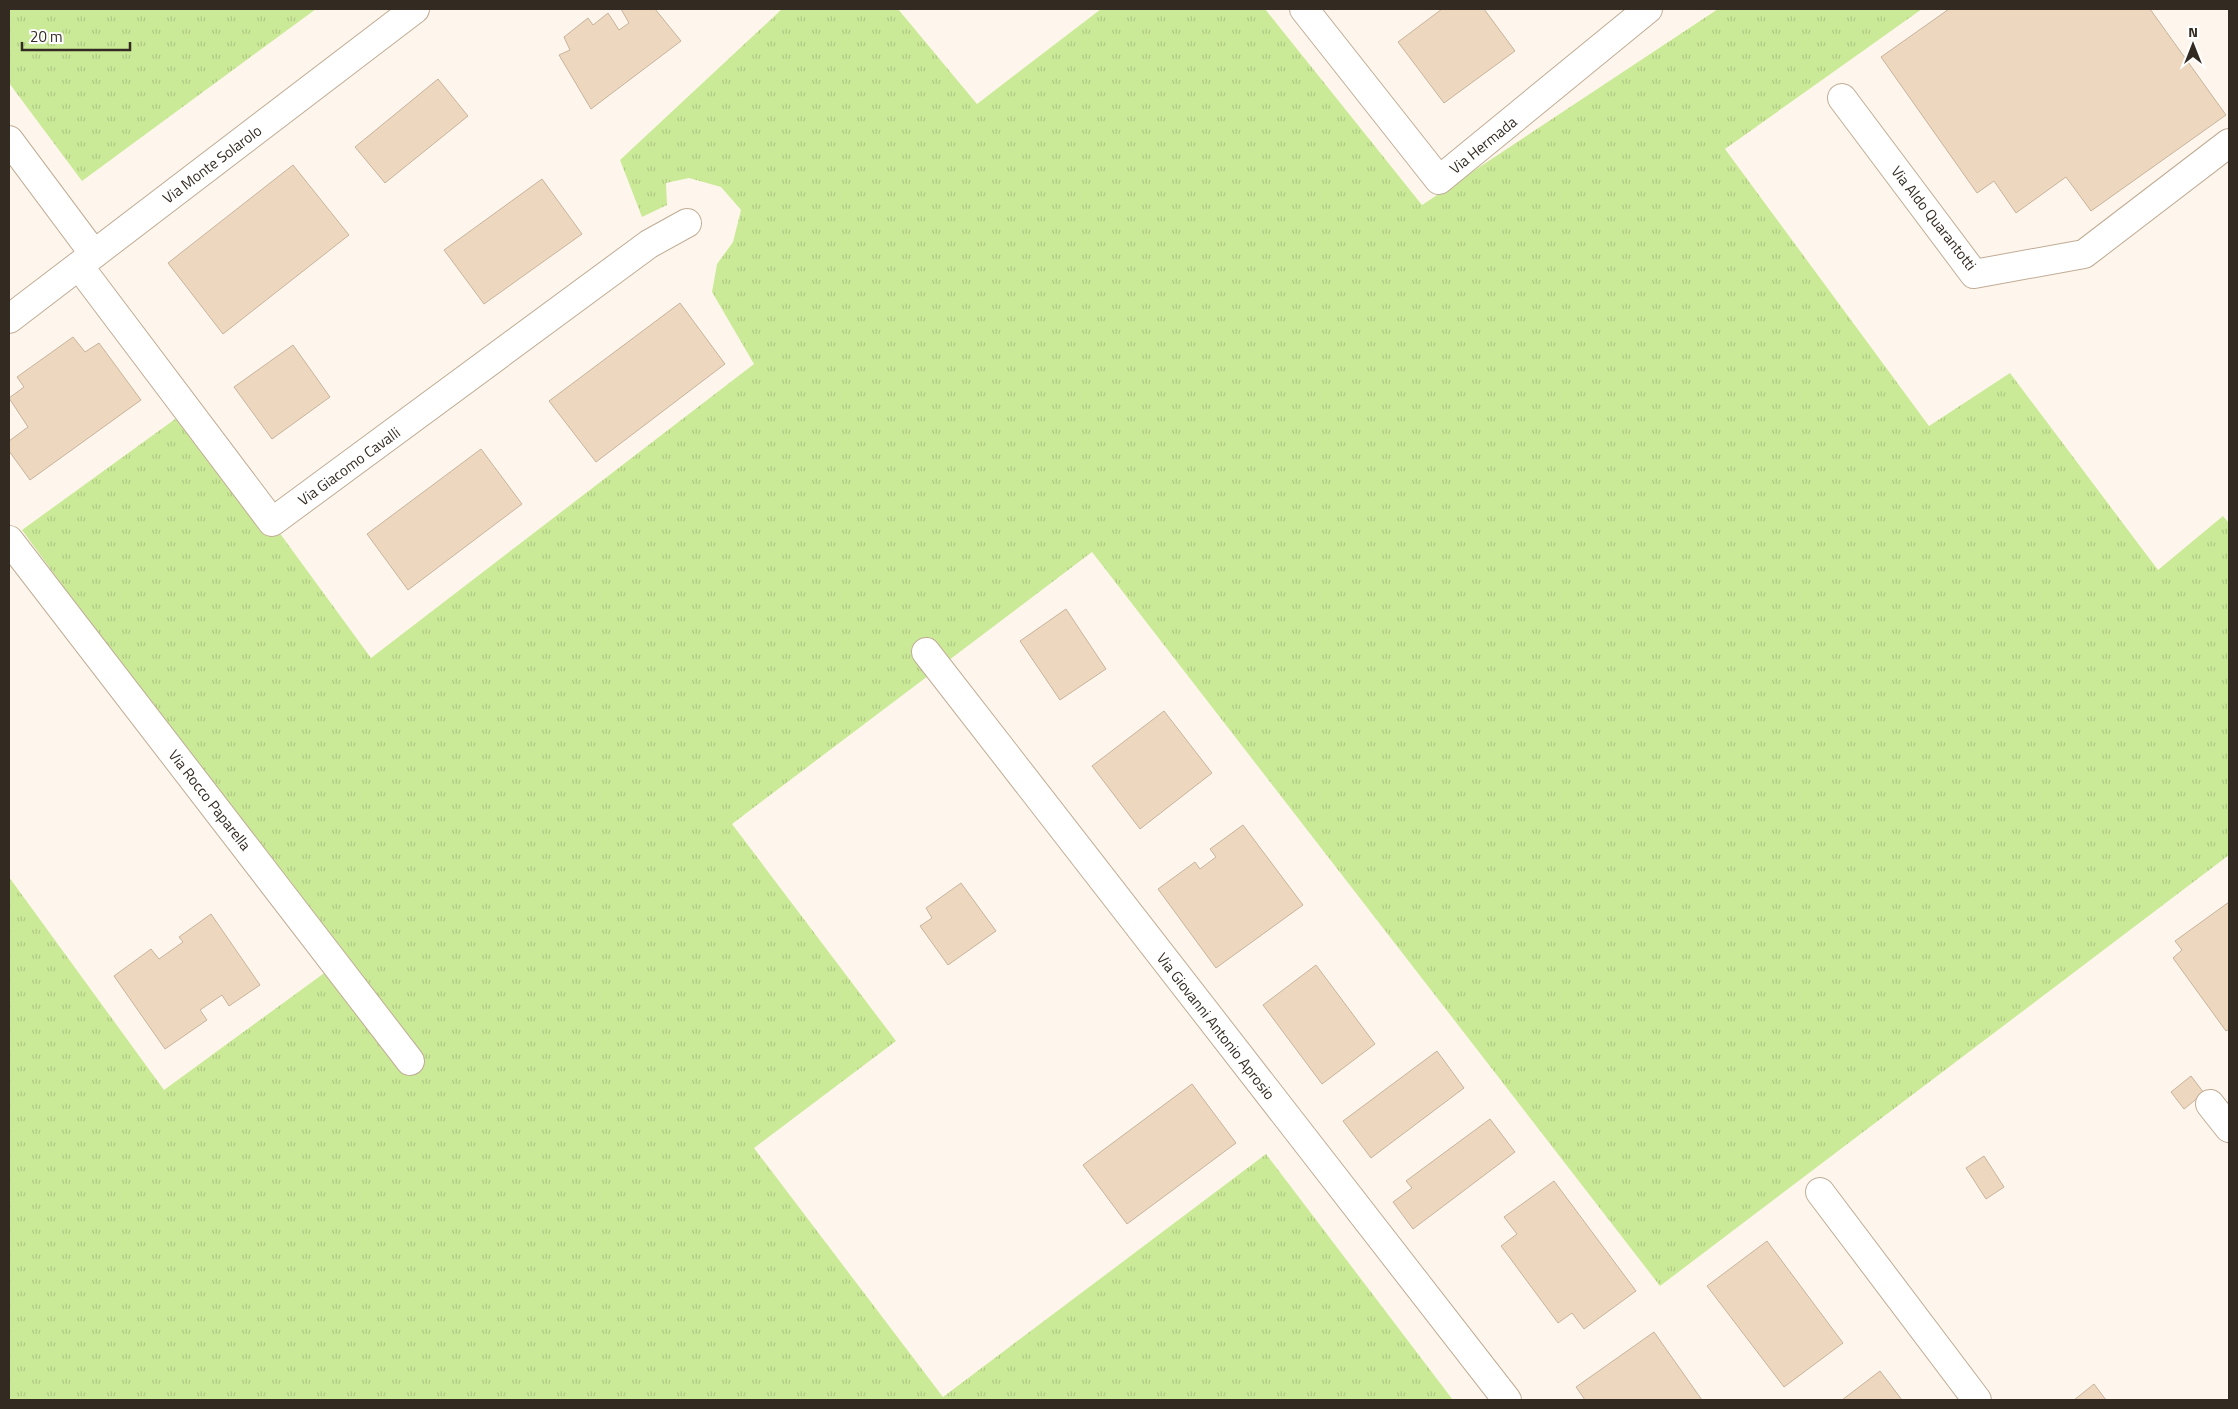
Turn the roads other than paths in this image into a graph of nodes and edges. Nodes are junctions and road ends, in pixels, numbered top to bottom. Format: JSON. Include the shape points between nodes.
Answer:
{"nodes":[{"id":1,"x":415,"y":9,"type":"edge"},
{"id":2,"x":1304,"y":9,"type":"edge"},
{"id":3,"x":1648,"y":9,"type":"edge"},
{"id":4,"x":1842,"y":98,"type":"dead end"},
{"id":5,"x":9,"y":140,"type":"edge"},
{"id":6,"x":2229,"y":143,"type":"edge"},
{"id":7,"x":687,"y":223,"type":"dead end"},
{"id":8,"x":86,"y":260,"type":"junction"},
{"id":9,"x":9,"y":319,"type":"edge"},
{"id":10,"x":9,"y":540,"type":"edge"},
{"id":11,"x":926,"y":652,"type":"dead end"},
{"id":12,"x":410,"y":1061,"type":"dead end"},
{"id":13,"x":2210,"y":1104,"type":"dead end"},
{"id":14,"x":2229,"y":1128,"type":"edge"},
{"id":15,"x":1820,"y":1192,"type":"dead end"},
{"id":16,"x":1507,"y":1400,"type":"edge"},
{"id":17,"x":1977,"y":1400,"type":"edge"}],
"edges":[{"from":1,"to":8,"type":"street","name":"Via Monte Solarolo"},
{"from":2,"to":3,"type":"street","name":"Via Hermada","via":[[1439,180]]},
{"from":4,"to":6,"type":"street","name":"Via Aldo Quarantotti","via":[[1974,274],[2084,254]]},
{"from":5,"to":8,"type":"street","name":"Via Giacomo Cavalli"},
{"from":7,"to":8,"type":"street","name":"Via Giacomo Cavalli","via":[[649,244],[272,522]]},
{"from":8,"to":9,"type":"street","name":"Via Monte Solarolo"},
{"from":10,"to":12,"type":"street","name":"Via Rocco Paparella"},
{"from":11,"to":16,"type":"street","name":"Via Giovanni Antonio Aprosio"},
{"from":13,"to":14,"type":"street"},
{"from":15,"to":17,"type":"street"}]}
